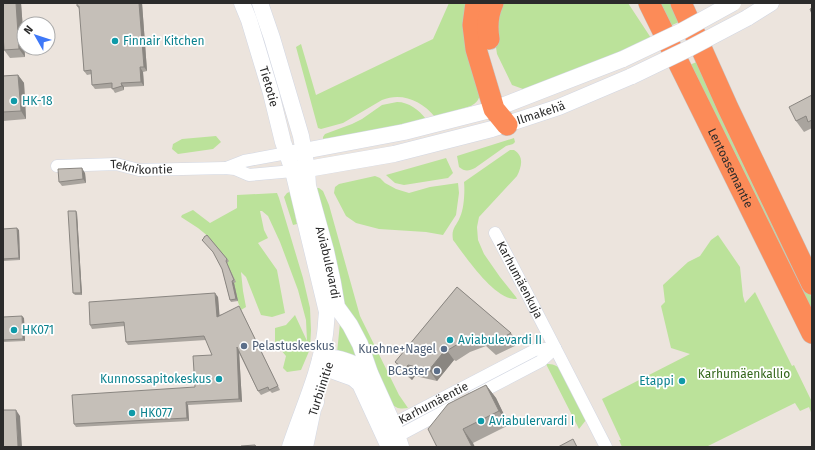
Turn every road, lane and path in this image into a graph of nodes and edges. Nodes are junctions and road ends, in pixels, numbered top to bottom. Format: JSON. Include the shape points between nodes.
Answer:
{"nodes":[{"id":1,"x":242,"y":3,"type":"edge"},
{"id":2,"x":260,"y":3,"type":"edge"},
{"id":3,"x":476,"y":3,"type":"edge"},
{"id":4,"x":493,"y":3,"type":"edge"},
{"id":5,"x":637,"y":3,"type":"edge"},
{"id":6,"x":649,"y":3,"type":"edge"},
{"id":7,"x":681,"y":3,"type":"edge"},
{"id":8,"x":697,"y":3,"type":"edge"},
{"id":9,"x":733,"y":3,"type":"edge"},
{"id":10,"x":771,"y":3,"type":"edge"},
{"id":11,"x":667,"y":40,"type":"junction"},
{"id":12,"x":728,"y":108,"type":"junction"},
{"id":13,"x":503,"y":112,"type":"junction"},
{"id":14,"x":304,"y":151,"type":"junction"},
{"id":15,"x":287,"y":154,"type":"junction"},
{"id":16,"x":57,"y":166,"type":"dead end"},
{"id":17,"x":225,"y":168,"type":"junction"},
{"id":18,"x":300,"y":170,"type":"junction"},
{"id":19,"x":495,"y":233,"type":"dead end"},
{"id":20,"x":812,"y":284,"type":"edge"},
{"id":21,"x":337,"y":307,"type":"junction"},
{"id":22,"x":812,"y":333,"type":"edge"},
{"id":23,"x":555,"y":348,"type":"junction"},
{"id":24,"x":326,"y":362,"type":"junction"},
{"id":25,"x":370,"y":373,"type":"junction"},
{"id":26,"x":393,"y":438,"type":"edge"},
{"id":27,"x":290,"y":447,"type":"edge"},
{"id":28,"x":305,"y":447,"type":"edge"},
{"id":29,"x":606,"y":447,"type":"edge"}],
"edges":[{"from":1,"to":15,"type":"main road","name":"Tietotie","via":[[271,93]]},
{"from":2,"to":14,"type":"main road","name":"Tietotie"},
{"from":3,"to":13,"type":"highway","via":[[473,25],[476,49]]},
{"from":4,"to":13,"type":"highway","via":[[488,37],[498,74]]},
{"from":5,"to":11,"type":"highway","via":[[648,20]]},
{"from":6,"to":11,"type":"highway","name":"Lentoasemantie"},
{"from":7,"to":12,"type":"highway","name":"Lentoasemantie"},
{"from":8,"to":12,"type":"highway","via":[[718,62]]},
{"from":9,"to":13,"type":"main road","name":"Ilmakehä","bridge":true,"via":[[623,59]]},
{"from":10,"to":13,"type":"main road","name":"Ilmakehä","bridge":true,"via":[[690,48],[559,108]]},
{"from":11,"to":22,"type":"highway","name":"Lentoasemantie"},
{"from":12,"to":20,"type":"highway","name":"Lentoasemantie"},
{"from":13,"to":14,"type":"main road","name":"Ilmakehä"},
{"from":13,"to":18,"type":"main road","name":"Ilmakehä","via":[[492,129],[394,154]]},
{"from":14,"to":15,"type":"main road","name":"Ilmakehä"},
{"from":14,"to":18,"type":"main road","name":"Tietotie"},
{"from":15,"to":17,"type":"street","name":"Teknikontie","via":[[244,161]]},
{"from":15,"to":18,"type":"main road","name":"Tietotie"},
{"from":16,"to":17,"type":"street","name":"Teknikontie","via":[[116,164],[139,170]]},
{"from":17,"to":18,"type":"street","name":"Teknikontie","via":[[249,175]]},
{"from":18,"to":21,"type":"main road","name":"Aviabulevardi","via":[[310,193],[326,251]]},
{"from":18,"to":24,"type":"main road","name":"Aviabulevardi","via":[[327,312]]},
{"from":19,"to":23,"type":"street","name":"Karhumäenkuja"},
{"from":21,"to":24,"type":"main road","name":"Turbiinitie","via":[[335,338]]},
{"from":21,"to":25,"type":"main road","name":"Aviabulevardi","via":[[350,324],[360,344]]},
{"from":23,"to":26,"type":"street","name":"Karhumäentie","via":[[542,361]]},
{"from":23,"to":29,"type":"street"},
{"from":24,"to":25,"type":"main road","via":[[342,360],[362,367]]},
{"from":24,"to":26,"type":"main road","via":[[360,384]]},
{"from":24,"to":27,"type":"main road","name":"Turbiinitie","via":[[314,381]]},
{"from":24,"to":28,"type":"main road","name":"Turbiinitie"},
{"from":25,"to":26,"type":"main road","name":"Aviabulevardi"}]}
